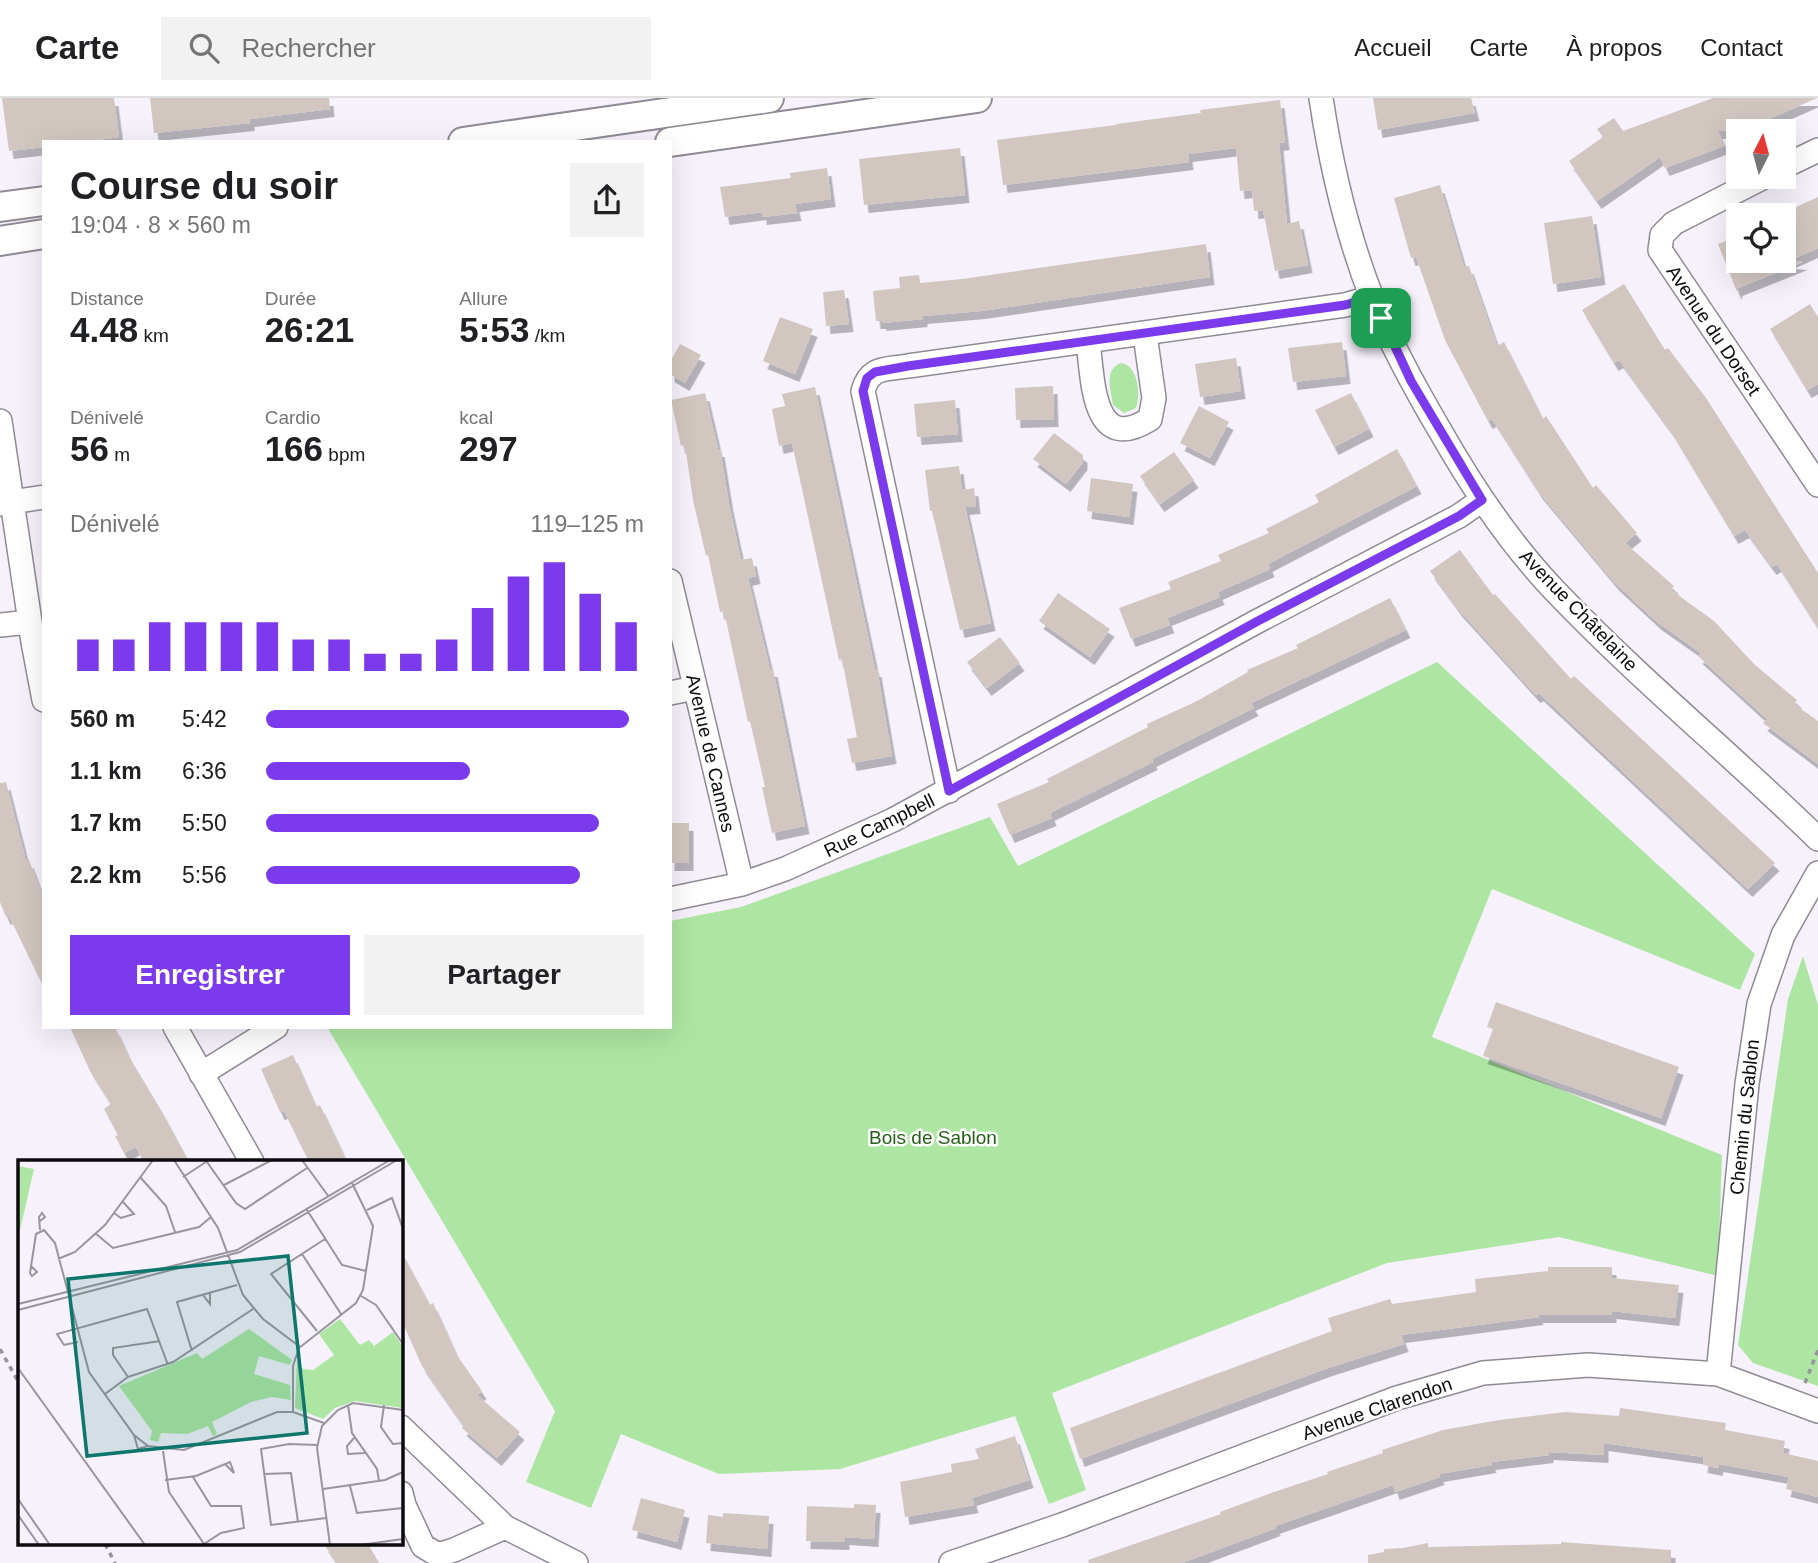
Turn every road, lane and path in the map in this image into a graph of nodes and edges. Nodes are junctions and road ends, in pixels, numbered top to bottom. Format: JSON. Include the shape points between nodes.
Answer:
{"nodes":[{"id":1,"x":769,"y":98,"type":"edge"},
{"id":2,"x":977,"y":98,"type":"edge"},
{"id":3,"x":1321,"y":98,"type":"edge"},
{"id":4,"x":477,"y":140,"type":"edge"},
{"id":5,"x":672,"y":142,"type":"edge"},
{"id":6,"x":1818,"y":150,"type":"edge"},
{"id":7,"x":1796,"y":161,"type":"edge"},
{"id":8,"x":1741,"y":189,"type":"edge"},
{"id":9,"x":42,"y":201,"type":"edge"},
{"id":10,"x":0,"y":207,"type":"edge"},
{"id":11,"x":42,"y":234,"type":"edge"},
{"id":12,"x":0,"y":241,"type":"edge"},
{"id":13,"x":1372,"y":297,"type":"junction"},
{"id":14,"x":1145,"y":335,"type":"junction"},
{"id":15,"x":1088,"y":342,"type":"junction"},
{"id":16,"x":0,"y":421,"type":"edge"},
{"id":17,"x":1818,"y":485,"type":"edge"},
{"id":18,"x":42,"y":497,"type":"edge"},
{"id":19,"x":1482,"y":500,"type":"junction"},
{"id":20,"x":6,"y":503,"type":"edge"},
{"id":21,"x":672,"y":590,"type":"edge"},
{"id":22,"x":30,"y":622,"type":"junction"},
{"id":23,"x":0,"y":625,"type":"edge"},
{"id":24,"x":695,"y":688,"type":"junction"},
{"id":25,"x":42,"y":689,"type":"edge"},
{"id":26,"x":672,"y":692,"type":"edge"},
{"id":27,"x":949,"y":791,"type":"junction"},
{"id":28,"x":1818,"y":839,"type":"edge"},
{"id":29,"x":1818,"y":873,"type":"edge"},
{"id":30,"x":742,"y":884,"type":"junction"},
{"id":31,"x":672,"y":899,"type":"edge"},
{"id":32,"x":176,"y":1029,"type":"edge"},
{"id":33,"x":273,"y":1029,"type":"edge"},
{"id":34,"x":201,"y":1074,"type":"junction"},
{"id":35,"x":251,"y":1160,"type":"edge"},
{"id":36,"x":0,"y":1349,"type":"edge"},
{"id":37,"x":1817,"y":1353,"type":"edge"},
{"id":38,"x":1718,"y":1374,"type":"junction"},
{"id":39,"x":18,"y":1381,"type":"edge"},
{"id":40,"x":1805,"y":1384,"type":"dead end"},
{"id":41,"x":1818,"y":1411,"type":"edge"},
{"id":42,"x":402,"y":1435,"type":"edge"},
{"id":43,"x":402,"y":1497,"type":"edge"},
{"id":44,"x":505,"y":1527,"type":"junction"},
{"id":45,"x":106,"y":1546,"type":"edge"},
{"id":46,"x":115,"y":1563,"type":"edge"},
{"id":47,"x":576,"y":1563,"type":"edge"},
{"id":48,"x":951,"y":1563,"type":"edge"}],
"edges":[{"from":1,"to":4,"type":"street"},
{"from":2,"to":5,"type":"street"},
{"from":3,"to":13,"type":"street","name":"Avenue Châtelaine","via":[[1342,204]]},
{"from":6,"to":7,"type":"street"},
{"from":8,"to":17,"type":"street","name":"Avenue du Dorset","via":[[1674,223],[1662,235],[1660,250]]},
{"from":9,"to":10,"type":"street"},
{"from":11,"to":12,"type":"street"},
{"from":13,"to":14,"type":"street"},
{"from":13,"to":19,"type":"street","name":"Avenue Châtelaine","via":[[1411,381]]},
{"from":14,"to":15,"type":"street"},
{"from":14,"to":15,"type":"street","via":[[1154,398],[1150,419],[1135,429],[1114,427],[1098,410]]},
{"from":15,"to":27,"type":"street","via":[[908,366],[875,372],[867,378],[863,391]]},
{"from":16,"to":20,"type":"street"},
{"from":18,"to":20,"type":"street"},
{"from":19,"to":27,"type":"street","name":"Rue Campbell"},
{"from":19,"to":28,"type":"street","name":"Avenue Châtelaine","via":[[1555,591]]},
{"from":20,"to":22,"type":"street"},
{"from":21,"to":24,"type":"street","name":"Avenue de Cannes"},
{"from":22,"to":23,"type":"street"},
{"from":22,"to":25,"type":"street"},
{"from":24,"to":26,"type":"street"},
{"from":24,"to":30,"type":"street","name":"Avenue de Cannes"},
{"from":27,"to":30,"type":"street","name":"Rue Campbell","via":[[809,858]]},
{"from":29,"to":38,"type":"street","name":"Chemin du Sablon","via":[[1783,935],[1759,1004]]},
{"from":30,"to":31,"type":"street","name":"Rue Campbell"},
{"from":32,"to":34,"type":"street"},
{"from":33,"to":34,"type":"street"},
{"from":34,"to":35,"type":"street"},
{"from":36,"to":39,"type":"path"},
{"from":37,"to":40,"type":"path"},
{"from":38,"to":41,"type":"street","name":"Avenue Clarendon"},
{"from":38,"to":48,"type":"street","name":"Avenue Clarendon","via":[[1588,1365],[1483,1373],[1397,1398]]},
{"from":42,"to":44,"type":"street"},
{"from":43,"to":44,"type":"street","via":[[423,1546],[438,1555]]},
{"from":44,"to":47,"type":"street"},
{"from":45,"to":46,"type":"path"}]}
